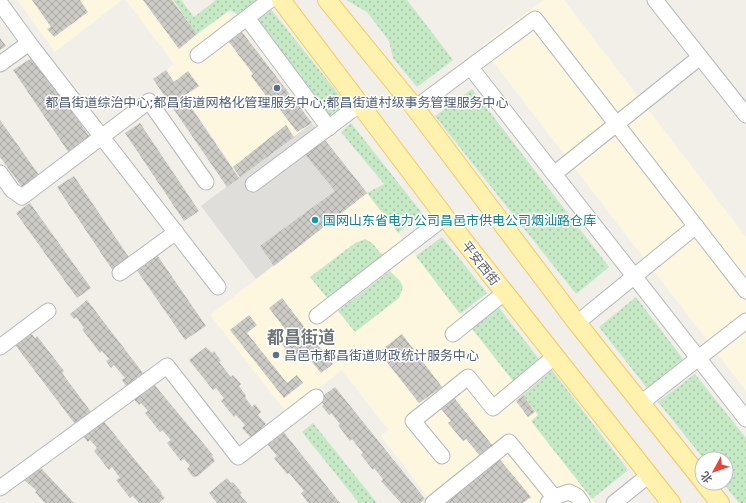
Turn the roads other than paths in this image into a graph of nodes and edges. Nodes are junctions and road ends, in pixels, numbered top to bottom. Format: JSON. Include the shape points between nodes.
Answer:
{"nodes":[{"id":1,"x":270,"y":0,"type":"edge"},
{"id":2,"x":281,"y":0,"type":"edge"},
{"id":3,"x":327,"y":0,"type":"edge"},
{"id":4,"x":655,"y":0,"type":"edge"},
{"id":5,"x":0,"y":3,"type":"edge"},
{"id":6,"x":247,"y":18,"type":"junction"},
{"id":7,"x":29,"y":43,"type":"junction"},
{"id":8,"x":198,"y":55,"type":"dead end"},
{"id":9,"x":700,"y":57,"type":"junction"},
{"id":10,"x":0,"y":64,"type":"edge"},
{"id":11,"x":471,"y":68,"type":"junction"},
{"id":12,"x":360,"y":104,"type":"junction"},
{"id":13,"x":415,"y":108,"type":"junction"},
{"id":14,"x":746,"y":115,"type":"edge"},
{"id":15,"x":617,"y":124,"type":"junction"},
{"id":16,"x":329,"y":128,"type":"junction"},
{"id":17,"x":102,"y":136,"type":"junction"},
{"id":18,"x":0,"y":173,"type":"edge"},
{"id":19,"x":554,"y":174,"type":"junction"},
{"id":20,"x":206,"y":182,"type":"dead end"},
{"id":21,"x":253,"y":184,"type":"dead end"},
{"id":22,"x":445,"y":217,"type":"junction"},
{"id":23,"x":696,"y":226,"type":"junction"},
{"id":24,"x":176,"y":232,"type":"junction"},
{"id":25,"x":120,"y":273,"type":"dead end"},
{"id":26,"x":633,"y":276,"type":"junction"},
{"id":27,"x":218,"y":287,"type":"dead end"},
{"id":28,"x":746,"y":291,"type":"edge"},
{"id":29,"x":504,"y":293,"type":"junction"},
{"id":30,"x":48,"y":311,"type":"dead end"},
{"id":31,"x":317,"y":316,"type":"dead end"},
{"id":32,"x":746,"y":321,"type":"edge"},
{"id":33,"x":577,"y":323,"type":"junction"},
{"id":34,"x":453,"y":334,"type":"dead end"},
{"id":35,"x":0,"y":347,"type":"edge"},
{"id":36,"x":554,"y":357,"type":"junction"},
{"id":37,"x":698,"y":358,"type":"junction"},
{"id":38,"x":316,"y":397,"type":"dead end"},
{"id":39,"x":641,"y":403,"type":"junction"},
{"id":40,"x":746,"y":420,"type":"edge"},
{"id":41,"x":442,"y":456,"type":"dead end"},
{"id":42,"x":694,"y":470,"type":"edge"},
{"id":43,"x":649,"y":475,"type":"junction"},
{"id":44,"x":0,"y":488,"type":"edge"},
{"id":45,"x":710,"y":491,"type":"edge"},
{"id":46,"x":551,"y":500,"type":"edge"},
{"id":47,"x":433,"y":503,"type":"edge"},
{"id":48,"x":582,"y":503,"type":"edge"},
{"id":49,"x":614,"y":503,"type":"edge"},
{"id":50,"x":670,"y":503,"type":"edge"},
{"id":51,"x":720,"y":503,"type":"edge"}],
"edges":[{"from":1,"to":6,"type":"street"},
{"from":2,"to":12,"type":"main road","name":"平安西街"},
{"from":3,"to":13,"type":"main road"},
{"from":4,"to":9,"type":"street"},
{"from":5,"to":7,"type":"street"},
{"from":6,"to":8,"type":"street"},
{"from":6,"to":16,"type":"street"},
{"from":7,"to":10,"type":"street"},
{"from":7,"to":17,"type":"street"},
{"from":9,"to":14,"type":"street"},
{"from":9,"to":15,"type":"street"},
{"from":11,"to":13,"type":"street"},
{"from":11,"to":15,"type":"street","via":[[535,19]]},
{"from":11,"to":19,"type":"street"},
{"from":12,"to":16,"type":"street"},
{"from":12,"to":22,"type":"main road","name":"平安西街"},
{"from":13,"to":33,"type":"main road"},
{"from":15,"to":19,"type":"street"},
{"from":15,"to":23,"type":"street"},
{"from":16,"to":21,"type":"street"},
{"from":17,"to":18,"type":"street","via":[[22,197],[12,190]]},
{"from":17,"to":20,"type":"street","via":[[149,101]]},
{"from":17,"to":24,"type":"street"},
{"from":19,"to":26,"type":"street"},
{"from":22,"to":29,"type":"main road","name":"平安西街"},
{"from":22,"to":31,"type":"street"},
{"from":23,"to":26,"type":"street"},
{"from":23,"to":28,"type":"street"},
{"from":24,"to":25,"type":"street"},
{"from":24,"to":27,"type":"street"},
{"from":26,"to":33,"type":"street"},
{"from":26,"to":37,"type":"street"},
{"from":29,"to":34,"type":"street"},
{"from":29,"to":36,"type":"main road","name":"平安西街"},
{"from":30,"to":35,"type":"street"},
{"from":32,"to":37,"type":"street"},
{"from":33,"to":39,"type":"main road"},
{"from":36,"to":41,"type":"street","via":[[493,408],[468,377],[413,421]]},
{"from":36,"to":43,"type":"main road","name":"平安西街"},
{"from":37,"to":39,"type":"street"},
{"from":37,"to":40,"type":"street"},
{"from":38,"to":44,"type":"street","via":[[238,457],[167,366]]},
{"from":39,"to":42,"type":"main road"},
{"from":43,"to":49,"type":"street"},
{"from":43,"to":50,"type":"main road","name":"平安西街"},
{"from":45,"to":51,"type":"main road"},
{"from":46,"to":47,"type":"street","via":[[509,442]]},
{"from":46,"to":48,"type":"street","via":[[568,492],[577,496]]}]}
